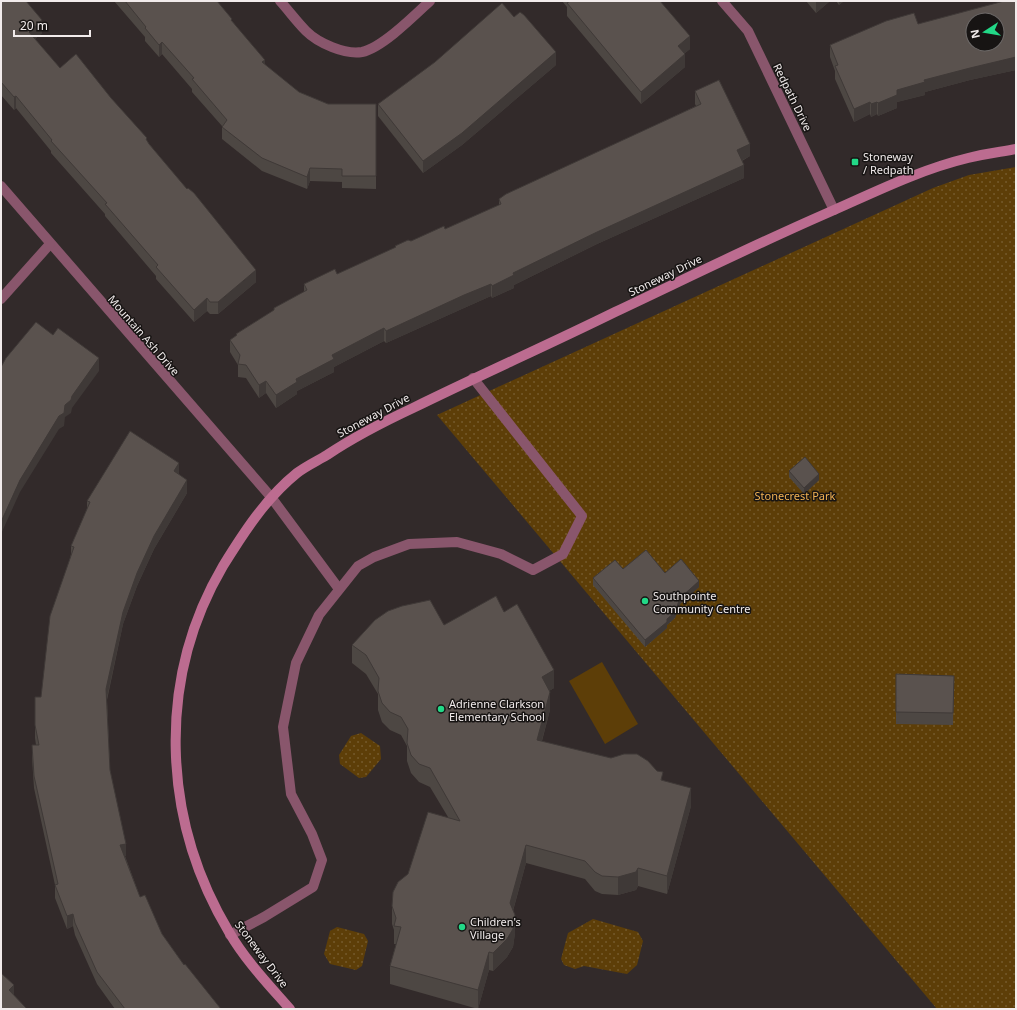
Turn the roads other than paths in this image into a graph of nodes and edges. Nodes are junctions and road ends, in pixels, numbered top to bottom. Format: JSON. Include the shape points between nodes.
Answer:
{"nodes":[{"id":1,"x":280,"y":1,"type":"edge"},
{"id":2,"x":430,"y":1,"type":"edge"},
{"id":3,"x":722,"y":1,"type":"edge"},
{"id":4,"x":1016,"y":149,"type":"edge"},
{"id":5,"x":1,"y":186,"type":"edge"},
{"id":6,"x":834,"y":210,"type":"junction"},
{"id":7,"x":50,"y":244,"type":"junction"},
{"id":8,"x":1,"y":299,"type":"edge"},
{"id":9,"x":473,"y":378,"type":"junction"},
{"id":10,"x":271,"y":497,"type":"junction"},
{"id":11,"x":339,"y":589,"type":"junction"},
{"id":12,"x":230,"y":935,"type":"junction"},
{"id":13,"x":290,"y":1009,"type":"edge"}],
"edges":[{"from":1,"to":2,"type":"street","via":[[307,32],[319,41],[335,49],[362,52],[376,46]]},
{"from":3,"to":6,"type":"street","name":"Redpath Drive","via":[[748,31]]},
{"from":4,"to":6,"type":"street","name":"Stoneway Drive","via":[[966,158],[911,177]]},
{"from":5,"to":7,"type":"street","name":"Mountain Ash Drive"},
{"from":6,"to":9,"type":"street","name":"Stoneway Drive","via":[[764,240]]},
{"from":7,"to":8,"type":"street"},
{"from":7,"to":10,"type":"street","name":"Mountain Ash Drive"},
{"from":9,"to":10,"type":"street","name":"Stoneway Drive","via":[[373,427],[298,473]]},
{"from":9,"to":11,"type":"street","via":[[582,516],[563,554],[533,570],[501,554],[457,542],[409,544],[358,566]]},
{"from":10,"to":11,"type":"street","name":"Mountain Ash Drive"},
{"from":10,"to":12,"type":"street","name":"Stoneway Drive","via":[[239,539],[210,588],[194,628],[182,671],[176,715],[175,763],[191,848],[207,892]]},
{"from":11,"to":12,"type":"street","via":[[319,615],[296,663],[283,727],[291,794],[312,834],[322,860],[320,867],[313,887]]},
{"from":12,"to":13,"type":"street","name":"Stoneway Drive"}]}
